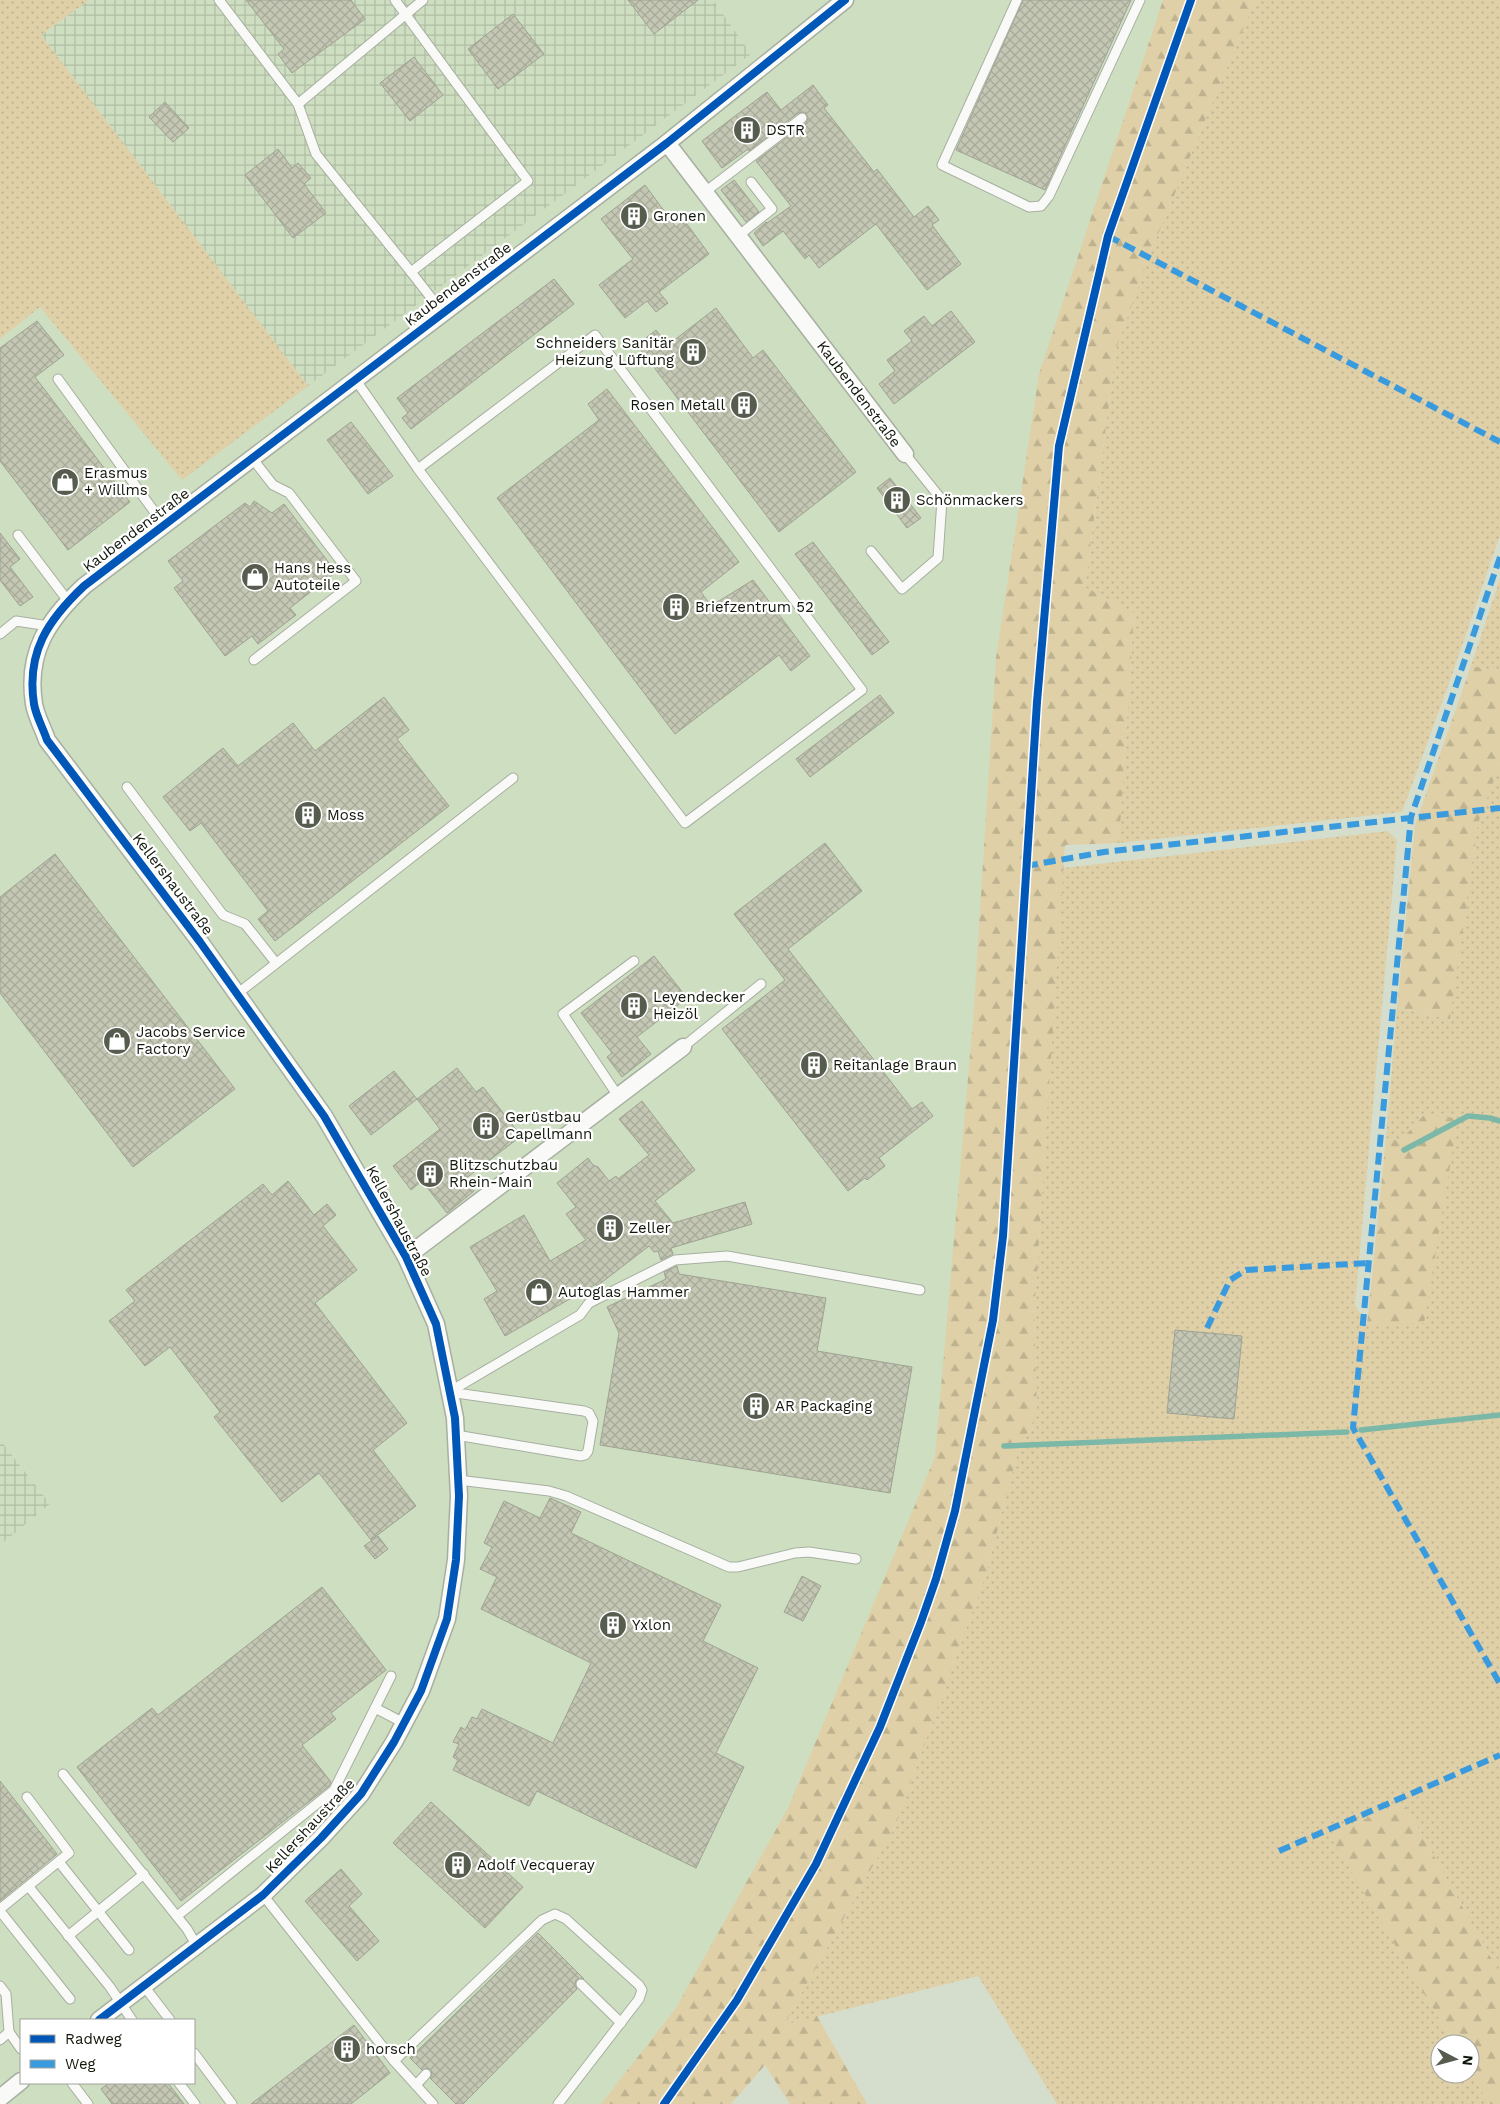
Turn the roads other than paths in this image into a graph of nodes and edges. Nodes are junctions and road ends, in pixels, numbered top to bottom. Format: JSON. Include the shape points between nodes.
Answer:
{"nodes":[{"id":1,"x":219,"y":0,"type":"edge"},
{"id":2,"x":395,"y":0,"type":"edge"},
{"id":3,"x":423,"y":0,"type":"edge"},
{"id":4,"x":845,"y":0,"type":"edge"},
{"id":5,"x":1017,"y":0,"type":"edge"},
{"id":6,"x":1140,"y":0,"type":"edge"},
{"id":7,"x":405,"y":14,"type":"junction"},
{"id":8,"x":298,"y":104,"type":"junction"},
{"id":9,"x":802,"y":118,"type":"dead end"},
{"id":10,"x":667,"y":143,"type":"junction"},
{"id":11,"x":751,"y":182,"type":"dead end"},
{"id":12,"x":705,"y":192,"type":"junction"},
{"id":13,"x":738,"y":236,"type":"junction"},
{"id":14,"x":411,"y":272,"type":"junction"},
{"id":15,"x":443,"y":313,"type":"junction"},
{"id":16,"x":58,"y":379,"type":"dead end"},
{"id":17,"x":355,"y":379,"type":"junction"},
{"id":18,"x":905,"y":454,"type":"joint"},
{"id":19,"x":252,"y":458,"type":"junction"},
{"id":20,"x":418,"y":469,"type":"junction"},
{"id":21,"x":164,"y":525,"type":"junction"},
{"id":22,"x":18,"y":535,"type":"dead end"},
{"id":23,"x":871,"y":551,"type":"dead end"},
{"id":24,"x":84,"y":586,"type":"joint"},
{"id":25,"x":68,"y":601,"type":"junction"},
{"id":26,"x":49,"y":626,"type":"junction"},
{"id":27,"x":0,"y":634,"type":"edge"},
{"id":28,"x":254,"y":660,"type":"dead end"},
{"id":29,"x":513,"y":778,"type":"dead end"},
{"id":30,"x":127,"y":788,"type":"dead end"},
{"id":31,"x":634,"y":961,"type":"dead end"},
{"id":32,"x":276,"y":964,"type":"junction"},
{"id":33,"x":761,"y":984,"type":"dead end"},
{"id":34,"x":237,"y":994,"type":"junction"},
{"id":35,"x":683,"y":1047,"type":"joint"},
{"id":36,"x":618,"y":1096,"type":"junction"},
{"id":37,"x":406,"y":1257,"type":"junction"},
{"id":38,"x":920,"y":1290,"type":"dead end"},
{"id":39,"x":449,"y":1392,"type":"junction"},
{"id":40,"x":456,"y":1436,"type":"junction"},
{"id":41,"x":458,"y":1480,"type":"junction"},
{"id":42,"x":856,"y":1559,"type":"dead end"},
{"id":43,"x":391,"y":1676,"type":"dead end"},
{"id":44,"x":375,"y":1708,"type":"junction"},
{"id":45,"x":404,"y":1723,"type":"junction"},
{"id":46,"x":63,"y":1774,"type":"dead end"},
{"id":47,"x":27,"y":1797,"type":"dead end"},
{"id":48,"x":59,"y":1862,"type":"junction"},
{"id":49,"x":144,"y":1874,"type":"junction"},
{"id":50,"x":29,"y":1887,"type":"junction"},
{"id":51,"x":263,"y":1895,"type":"junction"},
{"id":52,"x":0,"y":1910,"type":"edge"},
{"id":53,"x":99,"y":1911,"type":"junction"},
{"id":54,"x":177,"y":1916,"type":"junction"},
{"id":55,"x":68,"y":1936,"type":"junction"},
{"id":56,"x":197,"y":1946,"type":"junction"},
{"id":57,"x":129,"y":1950,"type":"dead end"},
{"id":58,"x":581,"y":1984,"type":"dead end"},
{"id":59,"x":0,"y":1986,"type":"edge"},
{"id":60,"x":144,"y":1986,"type":"junction"},
{"id":61,"x":70,"y":1999,"type":"dead end"},
{"id":62,"x":120,"y":2005,"type":"junction"},
{"id":63,"x":100,"y":2019,"type":"edge"},
{"id":64,"x":131,"y":2019,"type":"edge"},
{"id":65,"x":169,"y":2019,"type":"edge"},
{"id":66,"x":621,"y":2023,"type":"junction"},
{"id":67,"x":9,"y":2032,"type":"junction"},
{"id":68,"x":0,"y":2040,"type":"edge"},
{"id":69,"x":20,"y":2048,"type":"edge"},
{"id":70,"x":195,"y":2053,"type":"edge"},
{"id":71,"x":394,"y":2061,"type":"junction"},
{"id":72,"x":426,"y":2074,"type":"dead end"},
{"id":73,"x":20,"y":2082,"type":"edge"},
{"id":74,"x":73,"y":2084,"type":"edge"},
{"id":75,"x":180,"y":2084,"type":"edge"},
{"id":76,"x":416,"y":2085,"type":"junction"},
{"id":77,"x":0,"y":2098,"type":"edge"},
{"id":78,"x":88,"y":2104,"type":"edge"},
{"id":79,"x":195,"y":2104,"type":"edge"},
{"id":80,"x":232,"y":2104,"type":"edge"},
{"id":81,"x":433,"y":2104,"type":"edge"},
{"id":82,"x":558,"y":2104,"type":"edge"}],
"edges":[{"from":1,"to":8,"type":"lane"},
{"from":2,"to":7,"type":"lane"},
{"from":3,"to":7,"type":"lane"},
{"from":4,"to":10,"type":"street","name":"Kaubendenstraße"},
{"from":5,"to":6,"type":"lane","via":[[942,165],[1029,206],[1041,206],[1049,196]]},
{"from":7,"to":8,"type":"lane"},
{"from":7,"to":14,"type":"lane","via":[[528,181]]},
{"from":8,"to":14,"type":"lane","via":[[316,154]]},
{"from":9,"to":12,"type":"lane"},
{"from":10,"to":12,"type":"street","name":"Kaubendenstraße"},
{"from":10,"to":15,"type":"street","name":"Kaubendenstraße"},
{"from":11,"to":13,"type":"lane","via":[[772,209]]},
{"from":12,"to":13,"type":"street","name":"Kaubendenstraße"},
{"from":13,"to":18,"type":"street","name":"Kaubendenstraße"},
{"from":14,"to":15,"type":"lane"},
{"from":15,"to":17,"type":"street","name":"Kaubendenstraße"},
{"from":16,"to":21,"type":"lane"},
{"from":17,"to":19,"type":"street","name":"Kaubendenstraße"},
{"from":17,"to":20,"type":"lane"},
{"from":18,"to":23,"type":"lane","via":[[942,500],[938,558],[902,589]]},
{"from":19,"to":21,"type":"street","name":"Kaubendenstraße"},
{"from":19,"to":28,"type":"lane","via":[[273,485],[289,493],[356,582]]},
{"from":20,"to":20,"type":"lane","via":[[684,824],[862,690],[595,335]]},
{"from":21,"to":24,"type":"street","name":"Kaubendenstraße"},
{"from":22,"to":25,"type":"lane"},
{"from":24,"to":25,"type":"street","name":"Kellershaustraße"},
{"from":25,"to":26,"type":"street","name":"Kellershaustraße"},
{"from":26,"to":27,"type":"lane","via":[[16,621]]},
{"from":26,"to":34,"type":"street","name":"Kellershaustraße","via":[[41,639],[32,672],[34,705],[47,740]]},
{"from":29,"to":32,"type":"lane"},
{"from":30,"to":32,"type":"lane","via":[[223,915],[245,924]]},
{"from":31,"to":36,"type":"lane","via":[[563,1014]]},
{"from":32,"to":34,"type":"lane"},
{"from":33,"to":35,"type":"lane"},
{"from":34,"to":37,"type":"street","name":"Kellershaustraße","via":[[324,1116]]},
{"from":35,"to":36,"type":"street","name":"Kellershaustraße"},
{"from":36,"to":37,"type":"street","name":"Kellershaustraße"},
{"from":37,"to":39,"type":"street","name":"Kellershaustraße","via":[[436,1324]]},
{"from":38,"to":39,"type":"lane","via":[[727,1256],[675,1260],[589,1303],[580,1315]]},
{"from":39,"to":40,"type":"street","name":"Kellershaustraße"},
{"from":39,"to":40,"type":"lane","via":[[589,1412],[593,1421],[588,1451],[581,1456]]},
{"from":40,"to":41,"type":"street","name":"Kellershaustraße"},
{"from":41,"to":42,"type":"lane","via":[[566,1496],[729,1567],[809,1552]]},
{"from":41,"to":45,"type":"street","name":"Kellershaustraße","via":[[456,1560],[447,1619],[421,1691]]},
{"from":43,"to":44,"type":"lane"},
{"from":44,"to":45,"type":"lane"},
{"from":44,"to":54,"type":"lane","via":[[334,1790]]},
{"from":45,"to":51,"type":"street","name":"Kellershaustraße","via":[[361,1794]]},
{"from":46,"to":49,"type":"lane"},
{"from":47,"to":48,"type":"lane","via":[[70,1853]]},
{"from":48,"to":50,"type":"lane"},
{"from":48,"to":53,"type":"lane"},
{"from":49,"to":53,"type":"lane"},
{"from":49,"to":54,"type":"lane"},
{"from":50,"to":52,"type":"lane"},
{"from":50,"to":55,"type":"lane"},
{"from":51,"to":56,"type":"street","name":"Kellershaustraße"},
{"from":51,"to":71,"type":"lane"},
{"from":52,"to":61,"type":"lane"},
{"from":53,"to":55,"type":"lane"},
{"from":53,"to":57,"type":"lane"},
{"from":54,"to":56,"type":"lane"},
{"from":55,"to":62,"type":"lane","via":[[110,1987]]},
{"from":56,"to":60,"type":"street","name":"Kellershaustraße"},
{"from":58,"to":66,"type":"lane"},
{"from":59,"to":67,"type":"lane","via":[[6,1994]]},
{"from":60,"to":62,"type":"street","name":"Kellershaustraße"},
{"from":60,"to":65,"type":"lane"},
{"from":62,"to":63,"type":"street","name":"Kellershaustraße"},
{"from":62,"to":64,"type":"lane"},
{"from":66,"to":71,"type":"lane","via":[[640,1999],[641,1987],[566,1919],[555,1914],[542,1920]]},
{"from":66,"to":82,"type":"lane"},
{"from":67,"to":68,"type":"lane"},
{"from":67,"to":69,"type":"lane"},
{"from":70,"to":80,"type":"lane"},
{"from":71,"to":76,"type":"lane"},
{"from":72,"to":76,"type":"lane"},
{"from":73,"to":77,"type":"street"},
{"from":74,"to":78,"type":"lane"},
{"from":75,"to":79,"type":"lane"},
{"from":76,"to":81,"type":"lane"}]}
